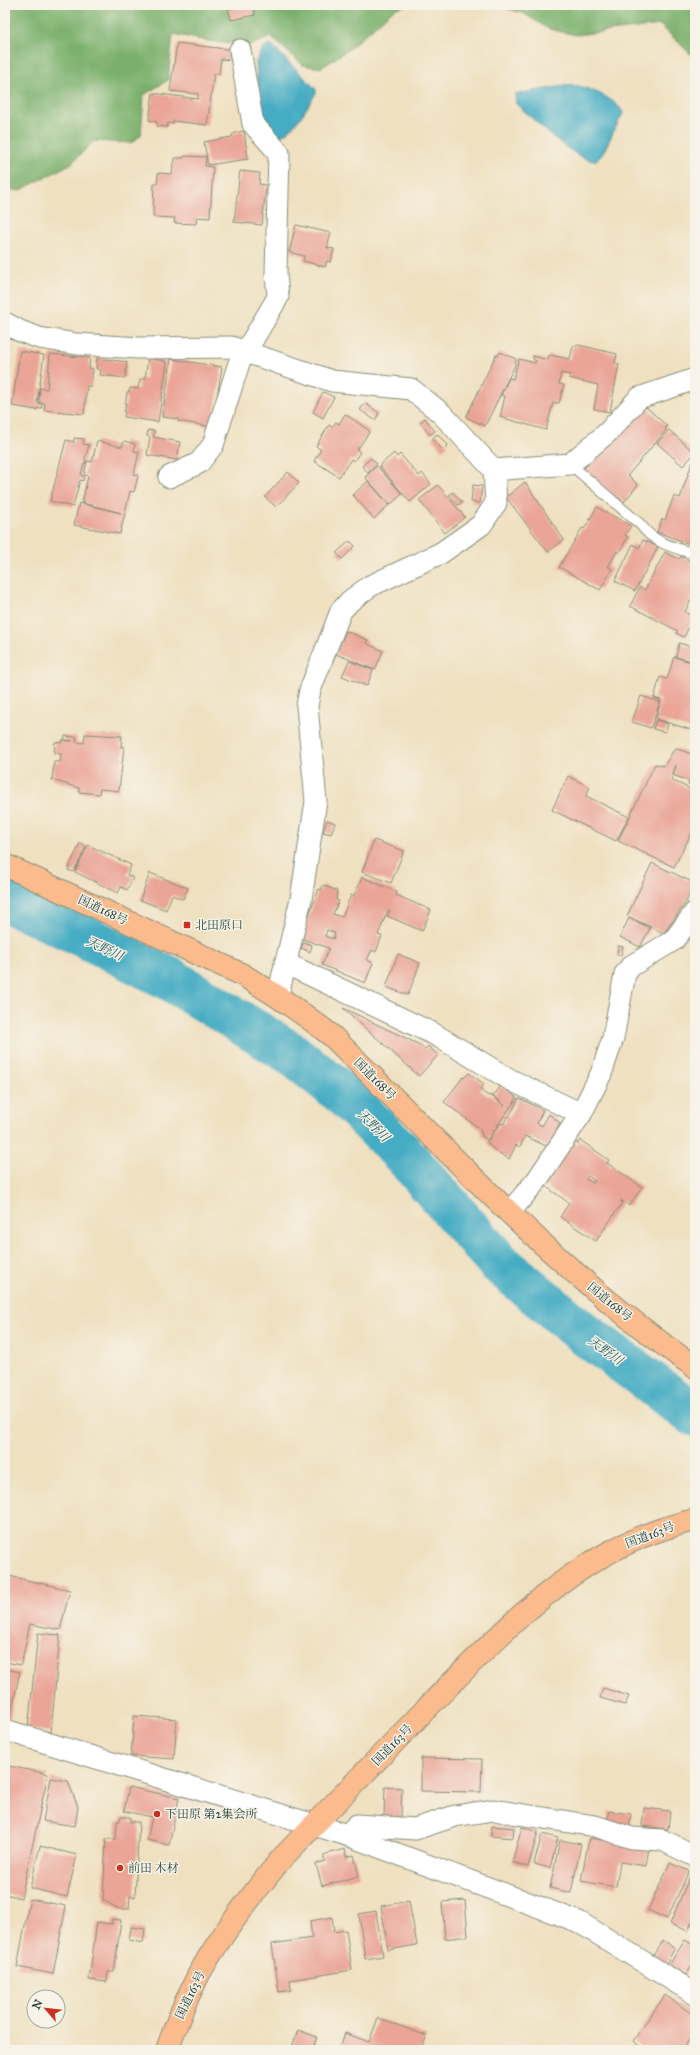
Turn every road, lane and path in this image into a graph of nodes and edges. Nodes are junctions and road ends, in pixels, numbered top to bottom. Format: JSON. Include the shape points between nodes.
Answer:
{"nodes":[{"id":1,"x":240,"y":50,"type":"dead end"},
{"id":2,"x":5,"y":323,"type":"edge"},
{"id":3,"x":246,"y":351,"type":"junction"},
{"id":4,"x":695,"y":379,"type":"edge"},
{"id":5,"x":570,"y":464,"type":"junction"},
{"id":6,"x":494,"y":470,"type":"junction"},
{"id":7,"x":169,"y":477,"type":"dead end"},
{"id":8,"x":695,"y":554,"type":"edge"},
{"id":9,"x":5,"y":865,"type":"edge"},
{"id":10,"x":695,"y":912,"type":"edge"},
{"id":11,"x":285,"y":963,"type":"junction"},
{"id":12,"x":278,"y":995,"type":"junction"},
{"id":13,"x":581,"y":1114,"type":"junction"},
{"id":14,"x":509,"y":1213,"type":"junction"},
{"id":15,"x":695,"y":1367,"type":"edge"},
{"id":16,"x":695,"y":1520,"type":"edge"},
{"id":17,"x":5,"y":1730,"type":"edge"},
{"id":18,"x":314,"y":1825,"type":"junction"},
{"id":19,"x":346,"y":1835,"type":"junction"},
{"id":20,"x":695,"y":1856,"type":"edge"},
{"id":21,"x":695,"y":1994,"type":"edge"},
{"id":22,"x":167,"y":2050,"type":"edge"}],
"edges":[{"from":1,"to":3,"type":"street","via":[[253,124],[279,153],[276,273],[278,297]]},
{"from":2,"to":3,"type":"street","via":[[39,338],[78,344],[139,348],[231,347]]},
{"from":3,"to":6,"type":"street","via":[[332,381],[411,389],[441,413]]},
{"from":3,"to":7,"type":"street","via":[[239,363],[213,445],[198,463]]},
{"from":4,"to":5,"type":"street","via":[[639,398],[606,433]]},
{"from":5,"to":6,"type":"street"},
{"from":5,"to":8,"type":"lane","via":[[641,525],[646,533],[666,545]]},
{"from":6,"to":11,"type":"street","via":[[496,503],[481,525],[441,553],[370,586],[341,611],[310,690],[307,706],[316,800],[302,900]]},
{"from":9,"to":12,"type":"highway","name":"国道168号","via":[[241,974]]},
{"from":10,"to":13,"type":"street","via":[[674,940],[631,966],[625,974],[613,1038],[604,1067]]},
{"from":11,"to":12,"type":"street"},
{"from":11,"to":13,"type":"street","via":[[434,1034],[509,1078]]},
{"from":12,"to":14,"type":"highway","name":"国道168号","via":[[332,1036]]},
{"from":13,"to":14,"type":"street","via":[[537,1180]]},
{"from":14,"to":15,"type":"highway","name":"国道168号","via":[[585,1282],[672,1352]]},
{"from":16,"to":18,"type":"highway","name":"国道163号","via":[[630,1541],[575,1572],[520,1616]]},
{"from":17,"to":18,"type":"street"},
{"from":18,"to":19,"type":"street"},
{"from":18,"to":22,"type":"highway","name":"国道163号","via":[[277,1863],[222,1936],[199,1974]]},
{"from":19,"to":20,"type":"street","via":[[357,1825],[415,1829],[455,1816],[494,1810],[595,1826],[632,1838],[662,1840]]},
{"from":19,"to":21,"type":"street","via":[[579,1922]]}]}
